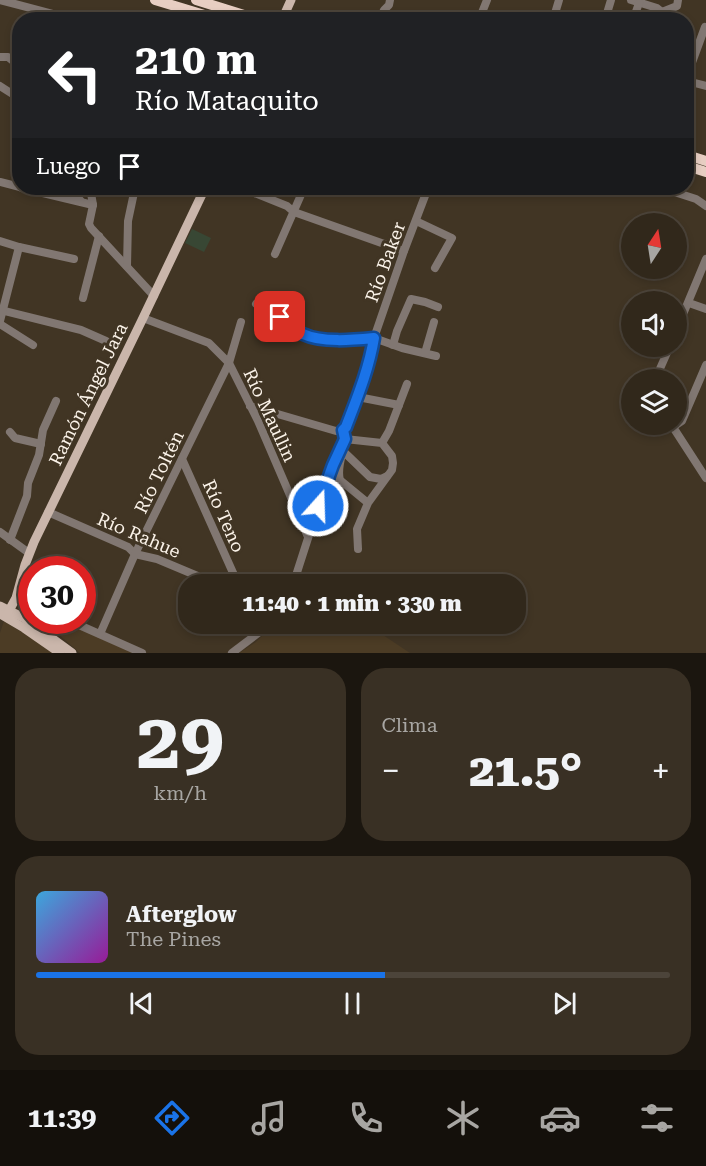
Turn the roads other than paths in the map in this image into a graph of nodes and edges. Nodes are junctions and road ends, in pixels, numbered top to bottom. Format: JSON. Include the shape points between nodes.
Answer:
{"nodes":[{"id":1,"x":155,"y":0,"type":"edge"},
{"id":2,"x":196,"y":0,"type":"edge"},
{"id":3,"x":678,"y":0,"type":"edge"},
{"id":4,"x":1,"y":1,"type":"edge"},
{"id":5,"x":641,"y":2,"type":"edge"},
{"id":6,"x":0,"y":10,"type":"edge"},
{"id":7,"x":44,"y":12,"type":"edge"},
{"id":8,"x":195,"y":12,"type":"edge"},
{"id":9,"x":234,"y":12,"type":"edge"},
{"id":10,"x":660,"y":12,"type":"edge"},
{"id":11,"x":668,"y":12,"type":"edge"},
{"id":12,"x":705,"y":27,"type":"edge"},
{"id":13,"x":694,"y":57,"type":"edge"},
{"id":14,"x":55,"y":195,"type":"edge"},
{"id":15,"x":74,"y":195,"type":"edge"},
{"id":16,"x":91,"y":195,"type":"edge"},
{"id":17,"x":134,"y":195,"type":"edge"},
{"id":18,"x":202,"y":195,"type":"edge"},
{"id":19,"x":265,"y":195,"type":"edge"},
{"id":20,"x":301,"y":195,"type":"edge"},
{"id":21,"x":425,"y":195,"type":"edge"},
{"id":22,"x":684,"y":195,"type":"edge"},
{"id":23,"x":81,"y":201,"type":"junction"},
{"id":24,"x":93,"y":205,"type":"junction"},
{"id":25,"x":706,"y":206,"type":"edge"},
{"id":26,"x":294,"y":212,"type":"junction"},
{"id":27,"x":416,"y":220,"type":"junction"},
{"id":28,"x":99,"y":236,"type":"junction"},
{"id":29,"x":0,"y":241,"type":"edge"},
{"id":30,"x":19,"y":247,"type":"junction"},
{"id":31,"x":404,"y":251,"type":"junction"},
{"id":32,"x":275,"y":254,"type":"dead end"},
{"id":33,"x":74,"y":259,"type":"dead end"},
{"id":34,"x":706,"y":259,"type":"edge"},
{"id":35,"x":128,"y":266,"type":"junction"},
{"id":36,"x":435,"y":268,"type":"dead end"},
{"id":37,"x":154,"y":296,"type":"junction"},
{"id":38,"x":82,"y":298,"type":"dead end"},
{"id":39,"x":689,"y":303,"type":"junction"},
{"id":40,"x":256,"y":304,"type":"dead end"},
{"id":41,"x":438,"y":307,"type":"dead end"},
{"id":42,"x":687,"y":307,"type":"edge"},
{"id":43,"x":706,"y":309,"type":"edge"},
{"id":44,"x":1,"y":310,"type":"edge"},
{"id":45,"x":143,"y":318,"type":"junction"},
{"id":46,"x":241,"y":322,"type":"dead end"},
{"id":47,"x":434,"y":322,"type":"dead end"},
{"id":48,"x":0,"y":323,"type":"edge"},
{"id":49,"x":374,"y":338,"type":"junction"},
{"id":50,"x":106,"y":341,"type":"dead end"},
{"id":51,"x":33,"y":345,"type":"dead end"},
{"id":52,"x":393,"y":345,"type":"junction"},
{"id":53,"x":425,"y":353,"type":"junction"},
{"id":54,"x":436,"y":356,"type":"dead end"},
{"id":55,"x":229,"y":363,"type":"junction"},
{"id":56,"x":706,"y":365,"type":"edge"},
{"id":57,"x":407,"y":384,"type":"dead end"},
{"id":58,"x":358,"y":397,"type":"junction"},
{"id":59,"x":56,"y":401,"type":"dead end"},
{"id":60,"x":399,"y":405,"type":"junction"},
{"id":61,"x":250,"y":406,"type":"junction"},
{"id":62,"x":687,"y":409,"type":"edge"},
{"id":63,"x":343,"y":430,"type":"junction"},
{"id":64,"x":10,"y":432,"type":"dead end"},
{"id":65,"x":678,"y":435,"type":"edge"},
{"id":66,"x":345,"y":439,"type":"junction"},
{"id":67,"x":382,"y":443,"type":"junction"},
{"id":68,"x":40,"y":444,"type":"junction"},
{"id":69,"x":344,"y":452,"type":"junction"},
{"id":70,"x":182,"y":459,"type":"junction"},
{"id":71,"x":387,"y":476,"type":"junction"},
{"id":72,"x":706,"y":478,"type":"edge"},
{"id":73,"x":368,"y":503,"type":"junction"},
{"id":74,"x":48,"y":512,"type":"junction"},
{"id":75,"x":0,"y":532,"type":"edge"},
{"id":76,"x":308,"y":537,"type":"junction"},
{"id":77,"x":10,"y":540,"type":"junction"},
{"id":78,"x":357,"y":549,"type":"dead end"},
{"id":79,"x":29,"y":553,"type":"junction"},
{"id":80,"x":135,"y":554,"type":"junction"},
{"id":81,"x":193,"y":574,"type":"edge"},
{"id":82,"x":234,"y":574,"type":"edge"},
{"id":83,"x":296,"y":574,"type":"edge"},
{"id":84,"x":16,"y":598,"type":"joint"},
{"id":85,"x":4,"y":612,"type":"edge"},
{"id":86,"x":96,"y":632,"type":"edge"},
{"id":87,"x":100,"y":634,"type":"junction"},
{"id":88,"x":257,"y":634,"type":"edge"},
{"id":89,"x":60,"y":653,"type":"edge"},
{"id":90,"x":72,"y":653,"type":"edge"},
{"id":91,"x":142,"y":653,"type":"edge"},
{"id":92,"x":232,"y":653,"type":"edge"}],
"edges":[{"from":1,"to":8,"type":"highway"},
{"from":2,"to":9,"type":"highway"},
{"from":3,"to":11,"type":"street"},
{"from":4,"to":6,"type":"street"},
{"from":4,"to":7,"type":"street"},
{"from":5,"to":10,"type":"street"},
{"from":12,"to":13,"type":"street"},
{"from":14,"to":23,"type":"street"},
{"from":15,"to":23,"type":"street"},
{"from":16,"to":24,"type":"street"},
{"from":17,"to":35,"type":"street","via":[[128,221]]},
{"from":18,"to":37,"type":"main road","name":"Ramón Ángel Jara"},
{"from":19,"to":26,"type":"street"},
{"from":20,"to":26,"type":"street"},
{"from":21,"to":27,"type":"street","name":"Río Baker"},
{"from":22,"to":25,"type":"street"},
{"from":23,"to":24,"type":"street"},
{"from":24,"to":28,"type":"street","via":[[89,224]]},
{"from":26,"to":31,"type":"street"},
{"from":26,"to":32,"type":"street"},
{"from":27,"to":31,"type":"street","name":"Río Baker"},
{"from":27,"to":36,"type":"street","via":[[452,238]]},
{"from":28,"to":35,"type":"street"},
{"from":28,"to":38,"type":"street"},
{"from":29,"to":30,"type":"street"},
{"from":30,"to":33,"type":"street"},
{"from":30,"to":44,"type":"street"},
{"from":31,"to":49,"type":"street","name":"Río Baker"},
{"from":34,"to":39,"type":"street"},
{"from":35,"to":37,"type":"street"},
{"from":37,"to":45,"type":"main road","name":"Ramón Ángel Jara"},
{"from":39,"to":42,"type":"street"},
{"from":39,"to":43,"type":"street"},
{"from":40,"to":49,"type":"street","via":[[300,334],[314,338]]},
{"from":41,"to":52,"type":"street","via":[[411,299]]},
{"from":44,"to":48,"type":"street"},
{"from":44,"to":50,"type":"street","via":[[81,330]]},
{"from":45,"to":55,"type":"street","name":"Río Maullin","via":[[208,343]]},
{"from":45,"to":74,"type":"main road","name":"Ramón Ángel Jara"},
{"from":46,"to":55,"type":"street","name":"Río Toltén"},
{"from":47,"to":53,"type":"street"},
{"from":48,"to":51,"type":"street"},
{"from":49,"to":52,"type":"street"},
{"from":49,"to":58,"type":"street","name":"Río Baker"},
{"from":52,"to":53,"type":"street"},
{"from":53,"to":54,"type":"street"},
{"from":55,"to":61,"type":"street","name":"Río Maullin"},
{"from":55,"to":70,"type":"street","name":"Río Toltén"},
{"from":56,"to":62,"type":"street"},
{"from":57,"to":60,"type":"street"},
{"from":58,"to":60,"type":"street"},
{"from":58,"to":63,"type":"street","name":"Río Baker"},
{"from":59,"to":68,"type":"street"},
{"from":60,"to":67,"type":"street"},
{"from":61,"to":63,"type":"street"},
{"from":61,"to":76,"type":"street","name":"Río Maullin"},
{"from":63,"to":66,"type":"street"},
{"from":64,"to":68,"type":"street","via":[[15,438]]},
{"from":65,"to":72,"type":"street"},
{"from":66,"to":67,"type":"street"},
{"from":66,"to":69,"type":"street"},
{"from":66,"to":76,"type":"street"},
{"from":67,"to":71,"type":"street","via":[[392,456],[392,470]]},
{"from":68,"to":77,"type":"street","via":[[27,496]]},
{"from":69,"to":71,"type":"street","via":[[370,477],[381,480]]},
{"from":69,"to":73,"type":"street","via":[[340,480]]},
{"from":70,"to":80,"type":"street","name":"Río Toltén"},
{"from":70,"to":82,"type":"street","name":"Río Teno"},
{"from":71,"to":73,"type":"street"},
{"from":73,"to":78,"type":"street","via":[[357,529]]},
{"from":74,"to":79,"type":"main road","name":"Ramón Ángel Jara"},
{"from":74,"to":80,"type":"street","name":"Río Rahue","via":[[128,547]]},
{"from":75,"to":77,"type":"street"},
{"from":76,"to":83,"type":"street"},
{"from":77,"to":79,"type":"street"},
{"from":79,"to":84,"type":"main road","name":"Ramón Ángel Jara"},
{"from":80,"to":81,"type":"street","name":"Río Rahue"},
{"from":80,"to":87,"type":"street","name":"Río Toltén"},
{"from":84,"to":85,"type":"main road","name":"Ramón Ángel Jara"},
{"from":85,"to":89,"type":"main road"},
{"from":85,"to":90,"type":"main road","via":[[24,618]]},
{"from":86,"to":87,"type":"street"},
{"from":87,"to":91,"type":"street"},
{"from":88,"to":92,"type":"street"}]}
